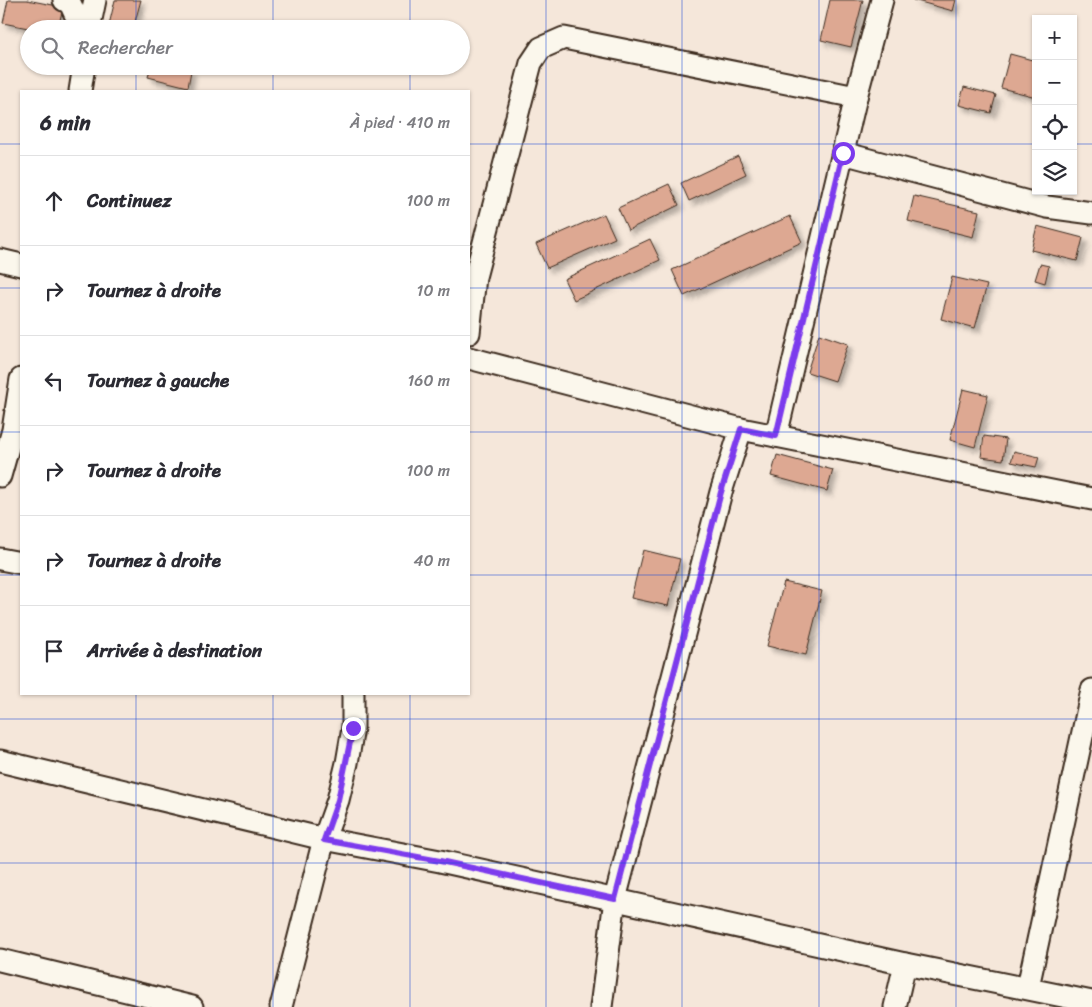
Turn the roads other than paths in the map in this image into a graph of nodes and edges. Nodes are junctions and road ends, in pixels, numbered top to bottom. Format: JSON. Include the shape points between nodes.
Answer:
{"nodes":[{"id":1,"x":64,"y":0,"type":"edge"},
{"id":2,"x":95,"y":0,"type":"edge"},
{"id":3,"x":882,"y":0,"type":"edge"},
{"id":4,"x":78,"y":20,"type":"edge"},
{"id":5,"x":91,"y":20,"type":"edge"},
{"id":6,"x":83,"y":75,"type":"edge"},
{"id":7,"x":80,"y":90,"type":"edge"},
{"id":8,"x":856,"y":97,"type":"junction"},
{"id":9,"x":843,"y":153,"type":"junction"},
{"id":10,"x":1092,"y":213,"type":"edge"},
{"id":11,"x":0,"y":260,"type":"edge"},
{"id":12,"x":20,"y":265,"type":"edge"},
{"id":13,"x":470,"y":324,"type":"edge"},
{"id":14,"x":470,"y":358,"type":"edge"},
{"id":15,"x":20,"y":384,"type":"edge"},
{"id":16,"x":741,"y":429,"type":"junction"},
{"id":17,"x":776,"y":436,"type":"junction"},
{"id":18,"x":0,"y":476,"type":"edge"},
{"id":19,"x":1092,"y":499,"type":"edge"},
{"id":20,"x":0,"y":559,"type":"edge"},
{"id":21,"x":20,"y":563,"type":"edge"},
{"id":22,"x":1092,"y":690,"type":"edge"},
{"id":23,"x":353,"y":695,"type":"edge"},
{"id":24,"x":0,"y":761,"type":"edge"},
{"id":25,"x":324,"y":840,"type":"junction"},
{"id":26,"x":615,"y":899,"type":"junction"},
{"id":27,"x":0,"y":960,"type":"edge"},
{"id":28,"x":905,"y":964,"type":"junction"},
{"id":29,"x":1028,"y":987,"type":"junction"},
{"id":30,"x":1092,"y":1002,"type":"edge"},
{"id":31,"x":192,"y":1007,"type":"edge"},
{"id":32,"x":281,"y":1007,"type":"edge"},
{"id":33,"x":601,"y":1007,"type":"edge"},
{"id":34,"x":895,"y":1007,"type":"edge"}],
"edges":[{"from":1,"to":4,"type":"street","via":[[70,3]]},
{"from":2,"to":5,"type":"street"},
{"from":3,"to":8,"type":"street"},
{"from":6,"to":7,"type":"street"},
{"from":8,"to":9,"type":"street"},
{"from":8,"to":13,"type":"street","via":[[564,38],[541,48],[531,63],[475,277]]},
{"from":9,"to":10,"type":"street","via":[[1047,207]]},
{"from":9,"to":17,"type":"street"},
{"from":11,"to":12,"type":"street"},
{"from":14,"to":16,"type":"street"},
{"from":15,"to":18,"type":"street","via":[[13,430]]},
{"from":16,"to":17,"type":"street"},
{"from":16,"to":26,"type":"street","via":[[721,492]]},
{"from":17,"to":19,"type":"street"},
{"from":20,"to":21,"type":"street"},
{"from":22,"to":29,"type":"street"},
{"from":23,"to":25,"type":"street","via":[[353,728],[346,763]]},
{"from":24,"to":25,"type":"street"},
{"from":25,"to":26,"type":"street"},
{"from":25,"to":32,"type":"street"},
{"from":26,"to":28,"type":"street"},
{"from":26,"to":33,"type":"street"},
{"from":27,"to":31,"type":"street"},
{"from":28,"to":29,"type":"street"},
{"from":28,"to":34,"type":"street"},
{"from":29,"to":30,"type":"street"}]}
